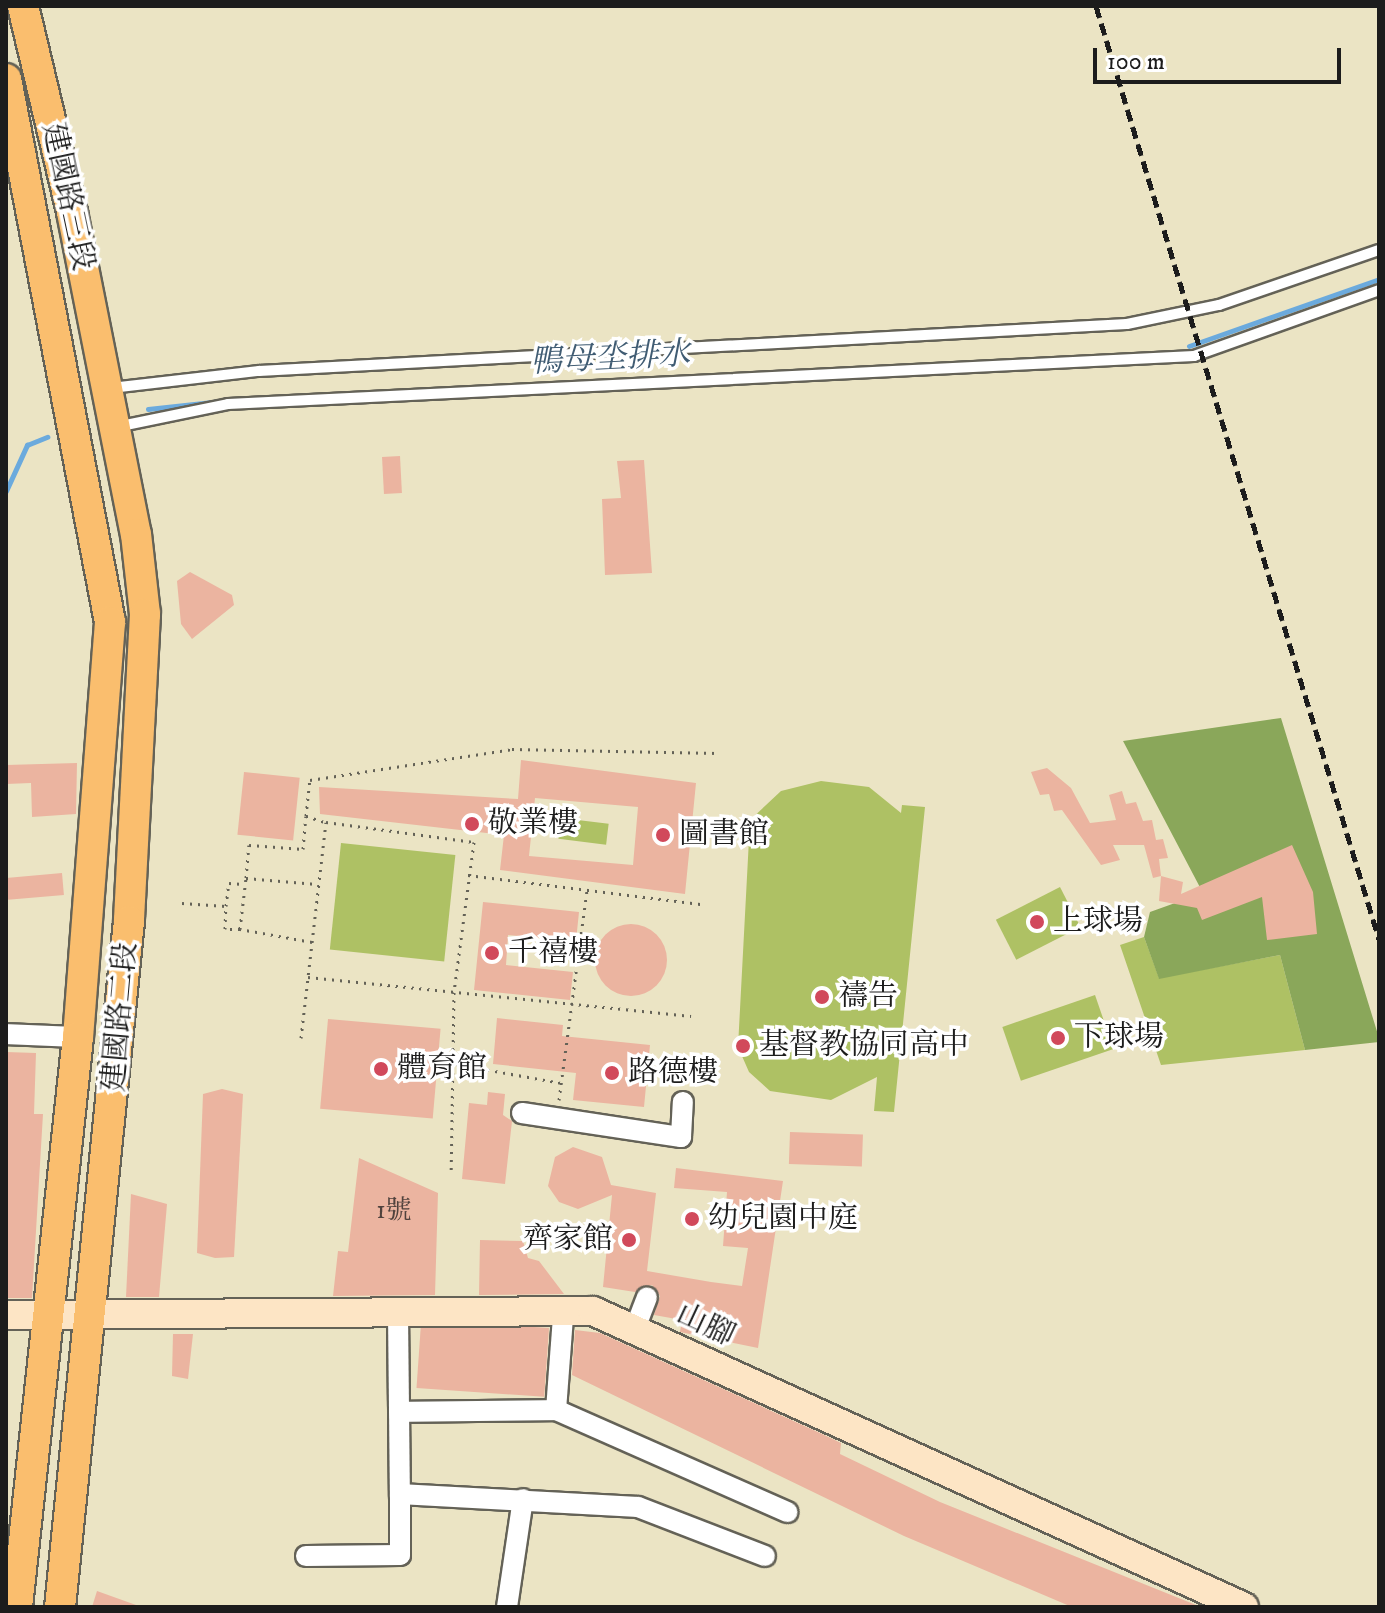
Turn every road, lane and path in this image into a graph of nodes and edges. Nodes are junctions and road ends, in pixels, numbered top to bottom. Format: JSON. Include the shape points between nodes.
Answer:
{"nodes":[{"id":1,"x":23,"y":6,"type":"edge"},
{"id":2,"x":6,"y":79,"type":"edge"},
{"id":3,"x":1379,"y":250,"type":"edge"},
{"id":4,"x":1379,"y":290,"type":"edge"},
{"id":5,"x":106,"y":388,"type":"junction"},
{"id":6,"x":115,"y":427,"type":"junction"},
{"id":7,"x":79,"y":453,"type":"joint"},
{"id":8,"x":718,"y":753,"type":"dead end"},
{"id":9,"x":306,"y":816,"type":"junction"},
{"id":10,"x":326,"y":822,"type":"junction"},
{"id":11,"x":468,"y":875,"type":"junction"},
{"id":12,"x":246,"y":878,"type":"junction"},
{"id":13,"x":245,"y":884,"type":"junction"},
{"id":14,"x":318,"y":885,"type":"junction"},
{"id":15,"x":587,"y":890,"type":"junction"},
{"id":16,"x":182,"y":903,"type":"dead end"},
{"id":17,"x":700,"y":904,"type":"dead end"},
{"id":18,"x":226,"y":906,"type":"junction"},
{"id":19,"x":86,"y":920,"type":"junction"},
{"id":20,"x":129,"y":921,"type":"junction"},
{"id":21,"x":240,"y":929,"type":"junction"},
{"id":22,"x":312,"y":942,"type":"junction"},
{"id":23,"x":308,"y":977,"type":"junction"},
{"id":24,"x":454,"y":992,"type":"junction"},
{"id":25,"x":577,"y":1006,"type":"junction"},
{"id":26,"x":691,"y":1016,"type":"dead end"},
{"id":27,"x":6,"y":1034,"type":"edge"},
{"id":28,"x":78,"y":1037,"type":"junction"},
{"id":29,"x":301,"y":1038,"type":"dead end"},
{"id":30,"x":454,"y":1064,"type":"junction"},
{"id":31,"x":562,"y":1083,"type":"junction"},
{"id":32,"x":683,"y":1102,"type":"dead end"},
{"id":33,"x":522,"y":1113,"type":"dead end"},
{"id":34,"x":556,"y":1120,"type":"junction"},
{"id":35,"x":451,"y":1175,"type":"dead end"},
{"id":36,"x":647,"y":1297,"type":"dead end"},
{"id":37,"x":398,"y":1313,"type":"junction"},
{"id":38,"x":6,"y":1315,"type":"edge"},
{"id":39,"x":46,"y":1315,"type":"junction"},
{"id":40,"x":93,"y":1315,"type":"junction"},
{"id":41,"x":563,"y":1316,"type":"junction"},
{"id":42,"x":634,"y":1331,"type":"junction"},
{"id":43,"x":556,"y":1410,"type":"junction"},
{"id":44,"x":399,"y":1412,"type":"junction"},
{"id":45,"x":400,"y":1494,"type":"junction"},
{"id":46,"x":523,"y":1499,"type":"junction"},
{"id":47,"x":787,"y":1512,"type":"dead end"},
{"id":48,"x":306,"y":1556,"type":"dead end"},
{"id":49,"x":765,"y":1556,"type":"dead end"},
{"id":50,"x":17,"y":1607,"type":"edge"},
{"id":51,"x":60,"y":1607,"type":"edge"},
{"id":52,"x":507,"y":1607,"type":"edge"},
{"id":53,"x":1244,"y":1607,"type":"edge"}],
"edges":[{"from":1,"to":5,"type":"main road","name":"建國路三段"},
{"from":2,"to":7,"type":"main road","name":"建國路三段"},
{"from":3,"to":5,"type":"lane","via":[[1219,305],[1127,324],[259,371]]},
{"from":4,"to":6,"type":"lane","via":[[1194,356],[228,404]]},
{"from":5,"to":6,"type":"main road","name":"建國路三段"},
{"from":6,"to":20,"type":"main road","name":"建國路二段","via":[[145,614]]},
{"from":7,"to":19,"type":"main road","name":"建國路二段","via":[[110,622]]},
{"from":8,"to":9,"type":"path","via":[[512,749],[310,780]]},
{"from":9,"to":10,"type":"path"},
{"from":9,"to":12,"type":"path","via":[[303,849],[249,845]]},
{"from":10,"to":11,"type":"path","via":[[474,842]]},
{"from":10,"to":14,"type":"path"},
{"from":11,"to":15,"type":"path"},
{"from":11,"to":24,"type":"path"},
{"from":12,"to":13,"type":"path"},
{"from":12,"to":14,"type":"path"},
{"from":13,"to":18,"type":"path","via":[[229,883]]},
{"from":13,"to":21,"type":"path"},
{"from":14,"to":22,"type":"path"},
{"from":15,"to":17,"type":"path"},
{"from":15,"to":25,"type":"path"},
{"from":16,"to":18,"type":"path"},
{"from":18,"to":21,"type":"path","via":[[225,929]]},
{"from":19,"to":20,"type":"main road"},
{"from":19,"to":28,"type":"main road","name":"建國路二段"},
{"from":20,"to":40,"type":"main road","name":"建國路二段"},
{"from":21,"to":22,"type":"path"},
{"from":22,"to":23,"type":"path"},
{"from":23,"to":24,"type":"path"},
{"from":23,"to":29,"type":"path"},
{"from":24,"to":25,"type":"path"},
{"from":24,"to":30,"type":"path"},
{"from":25,"to":26,"type":"path"},
{"from":25,"to":31,"type":"path"},
{"from":27,"to":28,"type":"street"},
{"from":28,"to":39,"type":"main road","name":"建國路二段"},
{"from":30,"to":31,"type":"path"},
{"from":30,"to":35,"type":"path"},
{"from":31,"to":34,"type":"path"},
{"from":32,"to":34,"type":"street","via":[[681,1137]]},
{"from":33,"to":34,"type":"street"},
{"from":36,"to":42,"type":"street"},
{"from":37,"to":40,"type":"street","name":"山腳"},
{"from":37,"to":41,"type":"street","name":"山腳"},
{"from":37,"to":44,"type":"street"},
{"from":38,"to":39,"type":"street","name":"山腳"},
{"from":39,"to":40,"type":"street","name":"山腳"},
{"from":39,"to":50,"type":"main road","name":"建國路二段"},
{"from":40,"to":51,"type":"main road","name":"建國路二段"},
{"from":41,"to":42,"type":"street","name":"山腳","via":[[593,1311]]},
{"from":41,"to":43,"type":"street"},
{"from":42,"to":53,"type":"street","name":"山腳"},
{"from":43,"to":44,"type":"street"},
{"from":43,"to":47,"type":"street"},
{"from":44,"to":45,"type":"street"},
{"from":45,"to":46,"type":"street"},
{"from":45,"to":48,"type":"street","via":[[400,1555]]},
{"from":46,"to":49,"type":"street","via":[[638,1507]]},
{"from":46,"to":52,"type":"street"}]}
